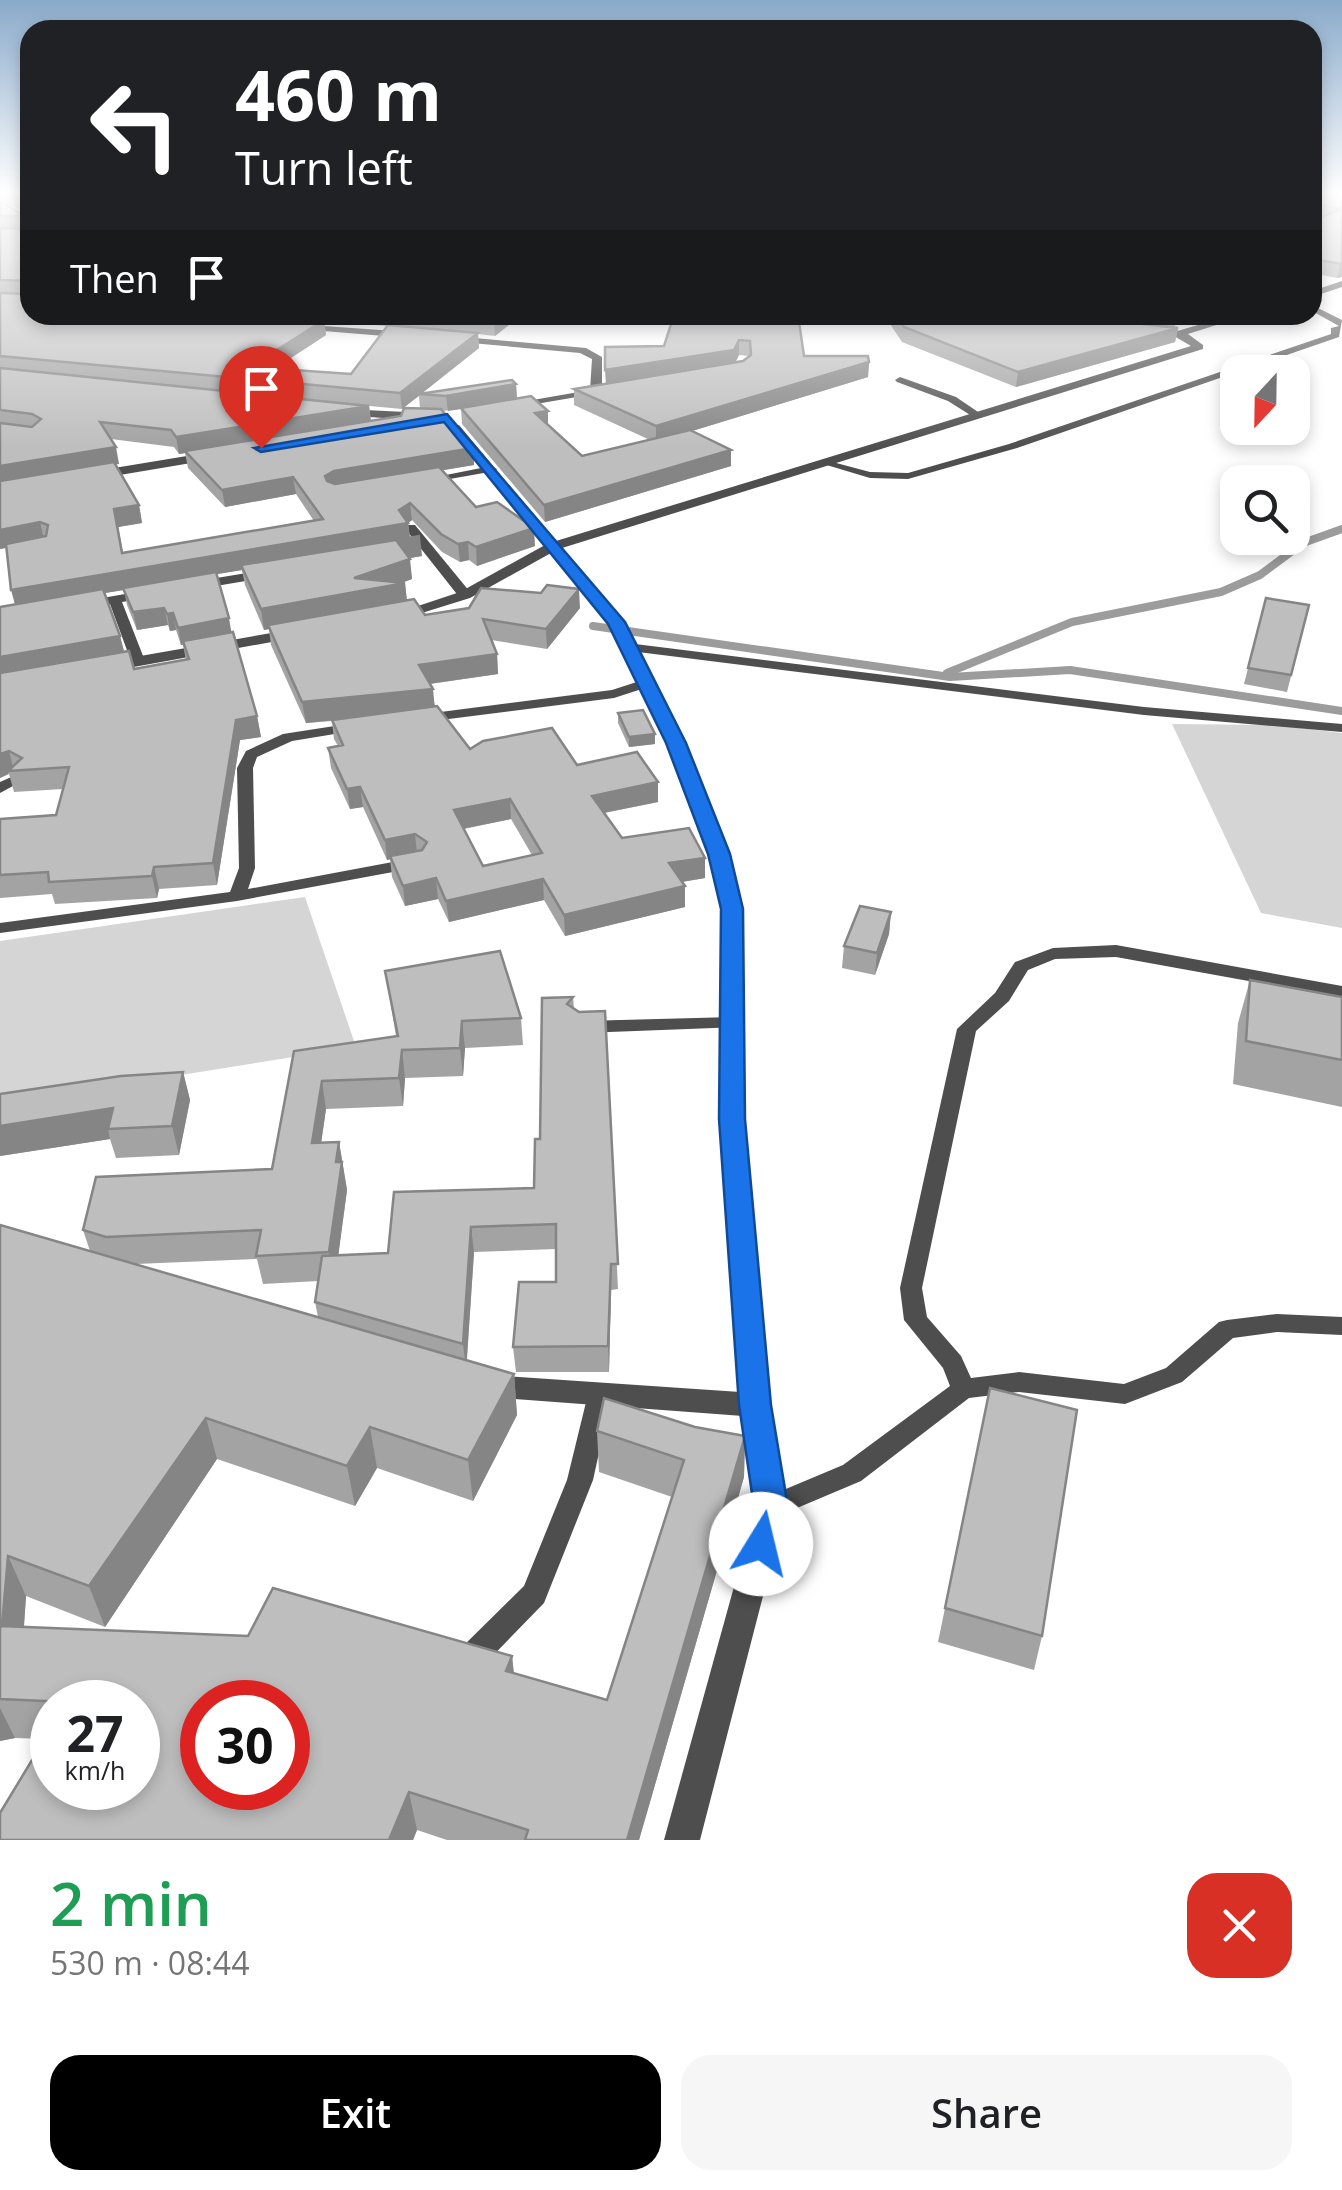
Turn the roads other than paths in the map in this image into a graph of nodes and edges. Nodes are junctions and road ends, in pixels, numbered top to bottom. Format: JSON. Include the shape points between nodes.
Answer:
{"nodes":[{"id":1,"x":293,"y":325,"type":"edge"},
{"id":2,"x":1210,"y":325,"type":"edge"},
{"id":3,"x":1342,"y":326,"type":"edge"},
{"id":4,"x":1160,"y":332,"type":"edge"},
{"id":5,"x":1181,"y":334,"type":"junction"},
{"id":6,"x":428,"y":337,"type":"edge"},
{"id":7,"x":447,"y":338,"type":"edge"},
{"id":8,"x":900,"y":380,"type":"dead end"},
{"id":9,"x":614,"y":390,"type":"edge"},
{"id":10,"x":596,"y":392,"type":"junction"},
{"id":11,"x":503,"y":408,"type":"edge"},
{"id":12,"x":324,"y":410,"type":"edge"},
{"id":13,"x":466,"y":415,"type":"edge"},
{"id":14,"x":979,"y":416,"type":"junction"},
{"id":15,"x":447,"y":418,"type":"junction"},
{"id":16,"x":369,"y":430,"type":"edge"},
{"id":17,"x":233,"y":453,"type":"edge"},
{"id":18,"x":825,"y":463,"type":"junction"},
{"id":19,"x":491,"y":469,"type":"junction"},
{"id":20,"x":78,"y":478,"type":"edge"},
{"id":21,"x":414,"y":482,"type":"edge"},
{"id":22,"x":411,"y":528,"type":"edge"},
{"id":23,"x":556,"y":545,"type":"junction"},
{"id":24,"x":424,"y":546,"type":"junction"},
{"id":25,"x":406,"y":549,"type":"edge"},
{"id":26,"x":281,"y":571,"type":"edge"},
{"id":27,"x":189,"y":587,"type":"edge"},
{"id":28,"x":170,"y":590,"type":"edge"},
{"id":29,"x":465,"y":596,"type":"junction"},
{"id":30,"x":115,"y":600,"type":"junction"},
{"id":31,"x":76,"y":606,"type":"edge"},
{"id":32,"x":374,"y":620,"type":"edge"},
{"id":33,"x":315,"y":630,"type":"edge"},
{"id":34,"x":622,"y":635,"type":"junction"},
{"id":35,"x":138,"y":661,"type":"junction"},
{"id":36,"x":86,"y":671,"type":"edge"},
{"id":37,"x":646,"y":683,"type":"junction"},
{"id":38,"x":406,"y":720,"type":"edge"},
{"id":39,"x":368,"y":726,"type":"edge"},
{"id":40,"x":1342,"y":728,"type":"edge"},
{"id":41,"x":16,"y":780,"type":"edge"},
{"id":42,"x":0,"y":788,"type":"edge"},
{"id":43,"x":418,"y":863,"type":"edge"},
{"id":44,"x":238,"y":896,"type":"junction"},
{"id":45,"x":0,"y":928,"type":"edge"},
{"id":46,"x":1342,"y":992,"type":"edge"},
{"id":47,"x":733,"y":1023,"type":"junction"},
{"id":48,"x":582,"y":1027,"type":"edge"},
{"id":49,"x":1342,"y":1326,"type":"edge"},
{"id":50,"x":470,"y":1384,"type":"edge"},
{"id":51,"x":963,"y":1389,"type":"junction"},
{"id":52,"x":600,"y":1394,"type":"junction"},
{"id":53,"x":755,"y":1405,"type":"junction"},
{"id":54,"x":771,"y":1507,"type":"junction"},
{"id":55,"x":463,"y":1666,"type":"edge"},
{"id":56,"x":682,"y":1840,"type":"edge"}],
"edges":[{"from":1,"to":6,"type":"street"},
{"from":2,"to":5,"type":"street"},
{"from":3,"to":18,"type":"lane","via":[[1336,335],[1286,354],[908,476]]},
{"from":4,"to":5,"type":"street"},
{"from":5,"to":14,"type":"street","via":[[1199,347]]},
{"from":7,"to":10,"type":"street","via":[[582,350],[597,357]]},
{"from":8,"to":14,"type":"lane","via":[[952,398]]},
{"from":9,"to":10,"type":"street"},
{"from":10,"to":11,"type":"street"},
{"from":12,"to":15,"type":"street"},
{"from":13,"to":15,"type":"street"},
{"from":14,"to":18,"type":"street"},
{"from":15,"to":16,"type":"street"},
{"from":15,"to":19,"type":"street"},
{"from":17,"to":20,"type":"street"},
{"from":18,"to":23,"type":"street"},
{"from":19,"to":21,"type":"lane"},
{"from":19,"to":23,"type":"street"},
{"from":22,"to":24,"type":"lane"},
{"from":23,"to":29,"type":"street"},
{"from":23,"to":34,"type":"street"},
{"from":24,"to":25,"type":"lane"},
{"from":24,"to":29,"type":"lane"},
{"from":26,"to":27,"type":"lane"},
{"from":28,"to":30,"type":"lane"},
{"from":29,"to":32,"type":"street"},
{"from":30,"to":31,"type":"lane"},
{"from":30,"to":35,"type":"lane"},
{"from":33,"to":35,"type":"street"},
{"from":34,"to":37,"type":"street"},
{"from":34,"to":40,"type":"lane","via":[[1144,711]]},
{"from":35,"to":36,"type":"street"},
{"from":37,"to":38,"type":"lane","via":[[450,723]]},
{"from":37,"to":47,"type":"street","via":[[719,854],[732,909]]},
{"from":39,"to":44,"type":"lane","via":[[288,737],[251,754],[245,768],[247,868]]},
{"from":41,"to":42,"type":"lane"},
{"from":43,"to":44,"type":"lane"},
{"from":44,"to":45,"type":"lane"},
{"from":46,"to":51,"type":"lane","via":[[1116,951],[1053,954],[1021,966],[1002,997],[968,1030],[910,1288],[916,1320],[953,1363]]},
{"from":47,"to":48,"type":"lane"},
{"from":47,"to":53,"type":"street","via":[[732,1119]]},
{"from":49,"to":51,"type":"lane","via":[[1277,1323],[1228,1330],[1174,1376],[1125,1394],[1019,1382]]},
{"from":50,"to":52,"type":"street"},
{"from":51,"to":54,"type":"lane","via":[[852,1473]]},
{"from":52,"to":53,"type":"street"},
{"from":52,"to":55,"type":"lane","via":[[580,1480],[534,1594]]},
{"from":53,"to":54,"type":"street"},
{"from":54,"to":56,"type":"street"}]}
